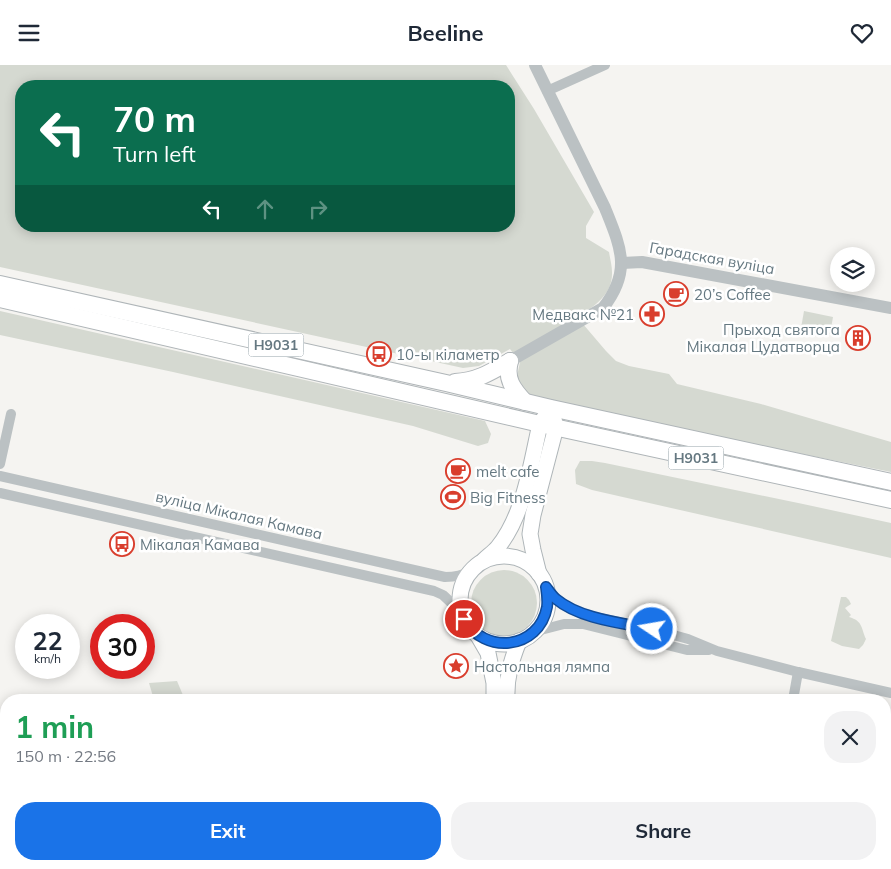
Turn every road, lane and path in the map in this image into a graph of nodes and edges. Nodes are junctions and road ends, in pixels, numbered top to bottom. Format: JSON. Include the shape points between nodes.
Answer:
{"nodes":[{"id":1,"x":535,"y":65,"type":"edge"},
{"id":2,"x":605,"y":65,"type":"edge"},
{"id":3,"x":547,"y":91,"type":"junction"},
{"id":4,"x":622,"y":263,"type":"junction"},
{"id":5,"x":0,"y":284,"type":"edge"},
{"id":6,"x":0,"y":299,"type":"edge"},
{"id":7,"x":891,"y":308,"type":"edge"},
{"id":8,"x":510,"y":361,"type":"junction"},
{"id":9,"x":446,"y":383,"type":"junction"},
{"id":10,"x":524,"y":402,"type":"junction"},
{"id":11,"x":551,"y":408,"type":"junction"},
{"id":12,"x":11,"y":414,"type":"dead end"},
{"id":13,"x":548,"y":426,"type":"junction"},
{"id":14,"x":0,"y":464,"type":"edge"},
{"id":15,"x":0,"y":476,"type":"edge"},
{"id":16,"x":891,"y":482,"type":"edge"},
{"id":17,"x":0,"y":493,"type":"edge"},
{"id":18,"x":891,"y":500,"type":"edge"},
{"id":19,"x":483,"y":561,"type":"junction"},
{"id":20,"x":470,"y":571,"type":"junction"},
{"id":21,"x":543,"y":581,"type":"junction"},
{"id":22,"x":462,"y":613,"type":"junction"},
{"id":23,"x":533,"y":632,"type":"junction"},
{"id":24,"x":477,"y":635,"type":"junction"},
{"id":25,"x":519,"y":641,"type":"junction"},
{"id":26,"x":717,"y":651,"type":"junction"},
{"id":27,"x":798,"y":672,"type":"junction"},
{"id":28,"x":891,"y":693,"type":"edge"},
{"id":29,"x":494,"y":694,"type":"edge"},
{"id":30,"x":507,"y":694,"type":"edge"},
{"id":31,"x":794,"y":694,"type":"edge"}],
"edges":[{"from":1,"to":3,"type":"street"},
{"from":2,"to":3,"type":"street"},
{"from":3,"to":4,"type":"street","via":[[605,208]]},
{"from":4,"to":7,"type":"street","name":"Гарадская вуліца","via":[[642,262]]},
{"from":4,"to":8,"type":"street","via":[[617,286],[603,308]]},
{"from":5,"to":9,"type":"main road","number":"Н9031"},
{"from":6,"to":13,"type":"main road","number":"Н9031"},
{"from":8,"to":9,"type":"main road","via":[[471,381]]},
{"from":8,"to":10,"type":"main road","via":[[510,381]]},
{"from":9,"to":10,"type":"main road","number":"Н9031"},
{"from":10,"to":11,"type":"main road","number":"Н9031"},
{"from":11,"to":13,"type":"main road"},
{"from":11,"to":16,"type":"main road","number":"Н9031"},
{"from":12,"to":14,"type":"street"},
{"from":13,"to":18,"type":"main road","number":"Н9031"},
{"from":13,"to":19,"type":"main road","via":[[514,521],[497,548]]},
{"from":13,"to":21,"type":"main road","via":[[530,534]]},
{"from":15,"to":20,"type":"street","name":"вуліца Мікалая Камава","via":[[445,577]]},
{"from":17,"to":22,"type":"street","name":"вуліца Мікалая Камава","via":[[434,591]]},
{"from":19,"to":20,"type":"main road"},
{"from":19,"to":21,"type":"main road","via":[[512,557],[528,563]]},
{"from":20,"to":22,"type":"main road","via":[[461,591]]},
{"from":21,"to":23,"type":"main road","via":[[547,602],[545,613]]},
{"from":21,"to":26,"type":"street","via":[[555,599],[575,611],[688,639]]},
{"from":22,"to":24,"type":"main road"},
{"from":23,"to":25,"type":"main road"},
{"from":23,"to":26,"type":"street","via":[[564,624],[583,624],[687,649]]},
{"from":24,"to":25,"type":"main road","via":[[496,643]]},
{"from":24,"to":29,"type":"main road","via":[[488,653]]},
{"from":25,"to":30,"type":"main road","via":[[509,672]]},
{"from":26,"to":27,"type":"street"},
{"from":27,"to":28,"type":"street"},
{"from":27,"to":31,"type":"street"}]}
